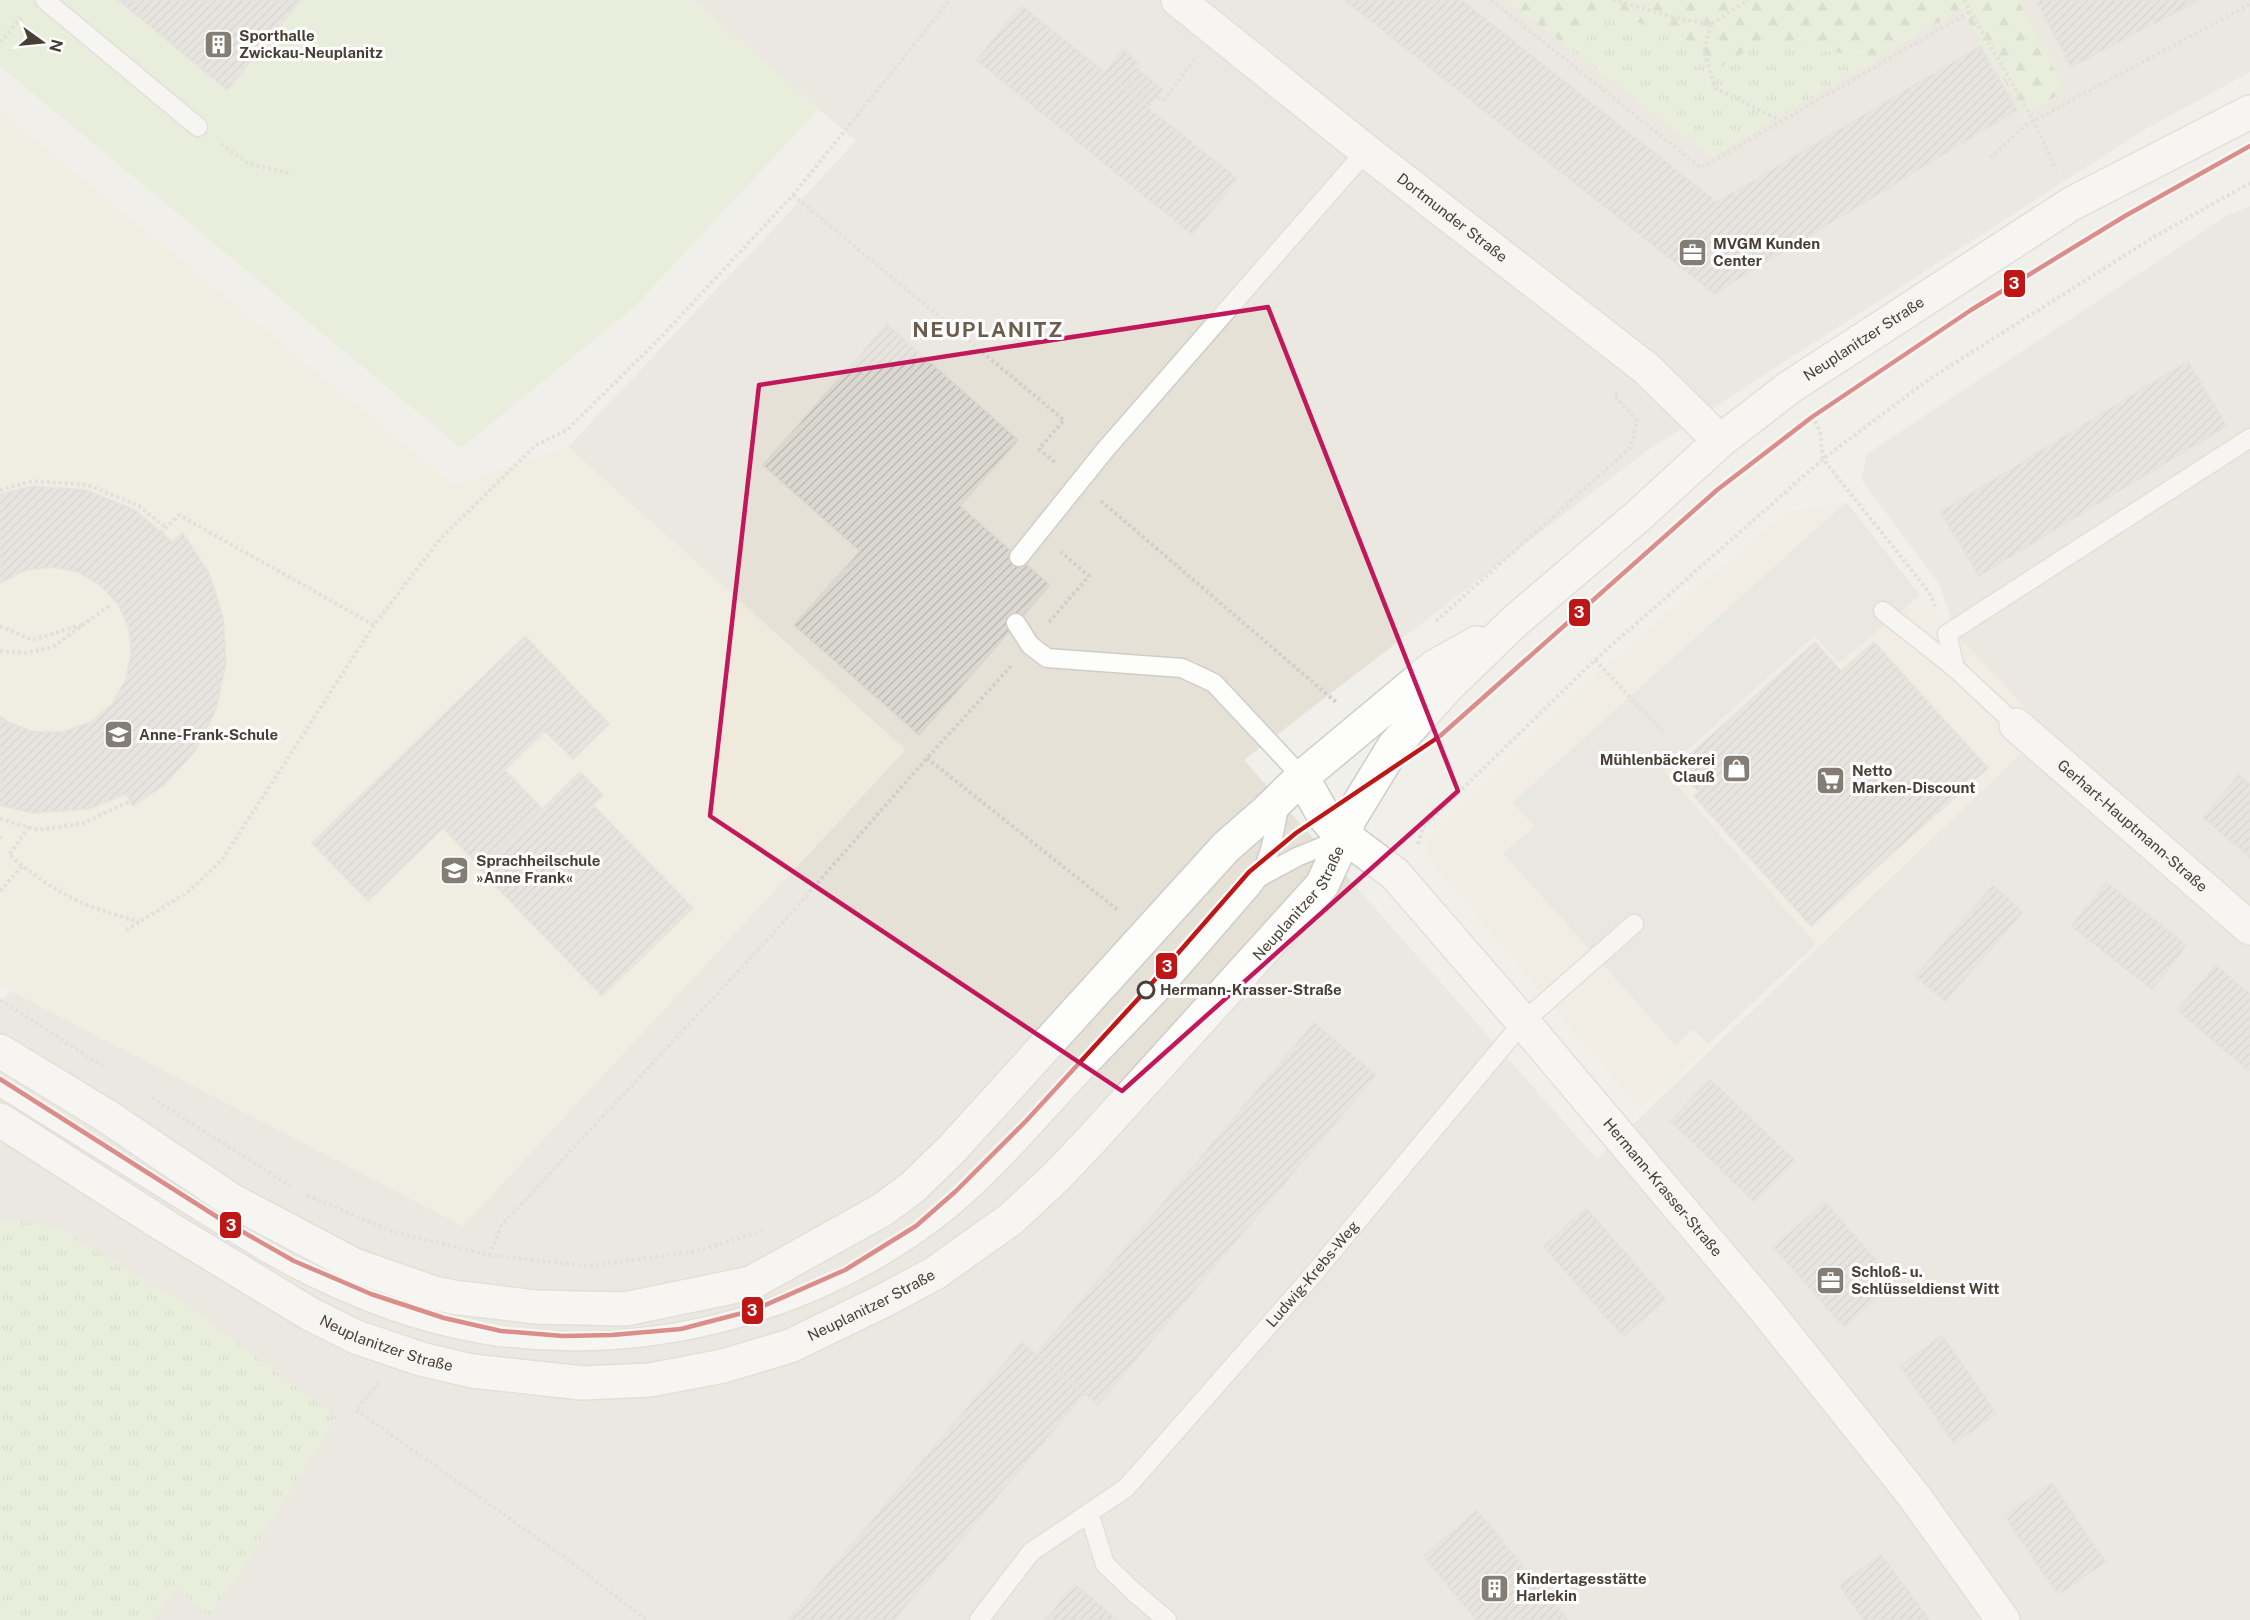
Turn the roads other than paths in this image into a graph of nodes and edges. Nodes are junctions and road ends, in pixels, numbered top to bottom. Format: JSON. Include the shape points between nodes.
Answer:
{"nodes":[{"id":1,"x":45,"y":0,"type":"edge"},
{"id":2,"x":1178,"y":0,"type":"edge"},
{"id":3,"x":2250,"y":112,"type":"edge"},
{"id":4,"x":198,"y":127,"type":"road end"},
{"id":5,"x":1366,"y":151,"type":"junction"},
{"id":6,"x":2250,"y":438,"type":"edge"},
{"id":7,"x":1720,"y":441,"type":"junction"},
{"id":8,"x":1019,"y":557,"type":"dead end"},
{"id":9,"x":1883,"y":611,"type":"dead end"},
{"id":10,"x":1514,"y":622,"type":"junction"},
{"id":11,"x":1016,"y":623,"type":"dead end"},
{"id":12,"x":1955,"y":669,"type":"junction"},
{"id":13,"x":2016,"y":725,"type":"joint"},
{"id":14,"x":1291,"y":787,"type":"junction"},
{"id":15,"x":1344,"y":838,"type":"junction"},
{"id":16,"x":1260,"y":877,"type":"junction"},
{"id":17,"x":1634,"y":924,"type":"dead end"},
{"id":18,"x":2250,"y":928,"type":"edge"},
{"id":19,"x":1524,"y":1022,"type":"junction"},
{"id":20,"x":0,"y":1051,"type":"edge"},
{"id":21,"x":0,"y":1087,"type":"edge"},
{"id":22,"x":0,"y":1120,"type":"edge"},
{"id":23,"x":1089,"y":1513,"type":"junction"},
{"id":24,"x":979,"y":1620,"type":"edge"},
{"id":25,"x":1167,"y":1620,"type":"edge"},
{"id":26,"x":2003,"y":1620,"type":"edge"}],
"edges":[{"from":1,"to":4,"type":"lane"},
{"from":2,"to":5,"type":"street","name":"Dortmunder Straße"},
{"from":3,"to":7,"type":"street","name":"Neuplanitzer Straße","via":[[2071,204],[1790,387]]},
{"from":5,"to":7,"type":"street","name":"Dortmunder Straße","via":[[1647,369]]},
{"from":5,"to":8,"type":"lane","via":[[1099,458]]},
{"from":6,"to":12,"type":"lane","via":[[1947,634]]},
{"from":7,"to":10,"type":"street","name":"Neuplanitzer Straße"},
{"from":9,"to":12,"type":"lane"},
{"from":10,"to":14,"type":"street","name":"Neuplanitzer Straße","via":[[1434,667]]},
{"from":10,"to":15,"type":"street","name":"Neuplanitzer Straße","via":[[1394,746],[1349,820]]},
{"from":11,"to":14,"type":"lane","via":[[1030,645],[1047,657],[1182,668],[1214,683]]},
{"from":12,"to":13,"type":"lane"},
{"from":13,"to":18,"type":"street","name":"Gerhart-Hauptmann-Straße"},
{"from":14,"to":15,"type":"street","name":"Hermann-Krasser-Straße"},
{"from":14,"to":16,"type":"lane"},
{"from":14,"to":20,"type":"street","name":"Neuplanitzer Straße","via":[[1226,847],[913,1187],[882,1210],[751,1283],[691,1297],[626,1309],[535,1307],[453,1298],[424,1290],[354,1264],[231,1200],[105,1115]]},
{"from":15,"to":16,"type":"lane"},
{"from":15,"to":19,"type":"street","name":"Hermann-Krasser-Straße","via":[[1395,874]]},
{"from":15,"to":22,"type":"street","name":"Neuplanitzer Straße","via":[[1322,885],[1094,1137],[1011,1220],[935,1273],[885,1300],[790,1346],[723,1366],[651,1380],[582,1383],[472,1371],[402,1354],[310,1314]]},
{"from":16,"to":21,"type":"lane","via":[[1023,1138],[951,1208],[897,1246],[844,1276],[749,1317],[671,1335],[574,1341],[487,1335],[380,1305],[268,1254]]},
{"from":17,"to":19,"type":"lane","name":"Ludwig-Krebs-Weg"},
{"from":19,"to":23,"type":"lane","name":"Ludwig-Krebs-Weg","via":[[1306,1283],[1126,1488]]},
{"from":19,"to":26,"type":"street","name":"Hermann-Krasser-Straße","via":[[1838,1400],[1914,1496]]},
{"from":23,"to":24,"type":"lane","name":"Ludwig-Krebs-Weg","via":[[1031,1552]]},
{"from":23,"to":25,"type":"lane","via":[[1105,1564]]}]}
